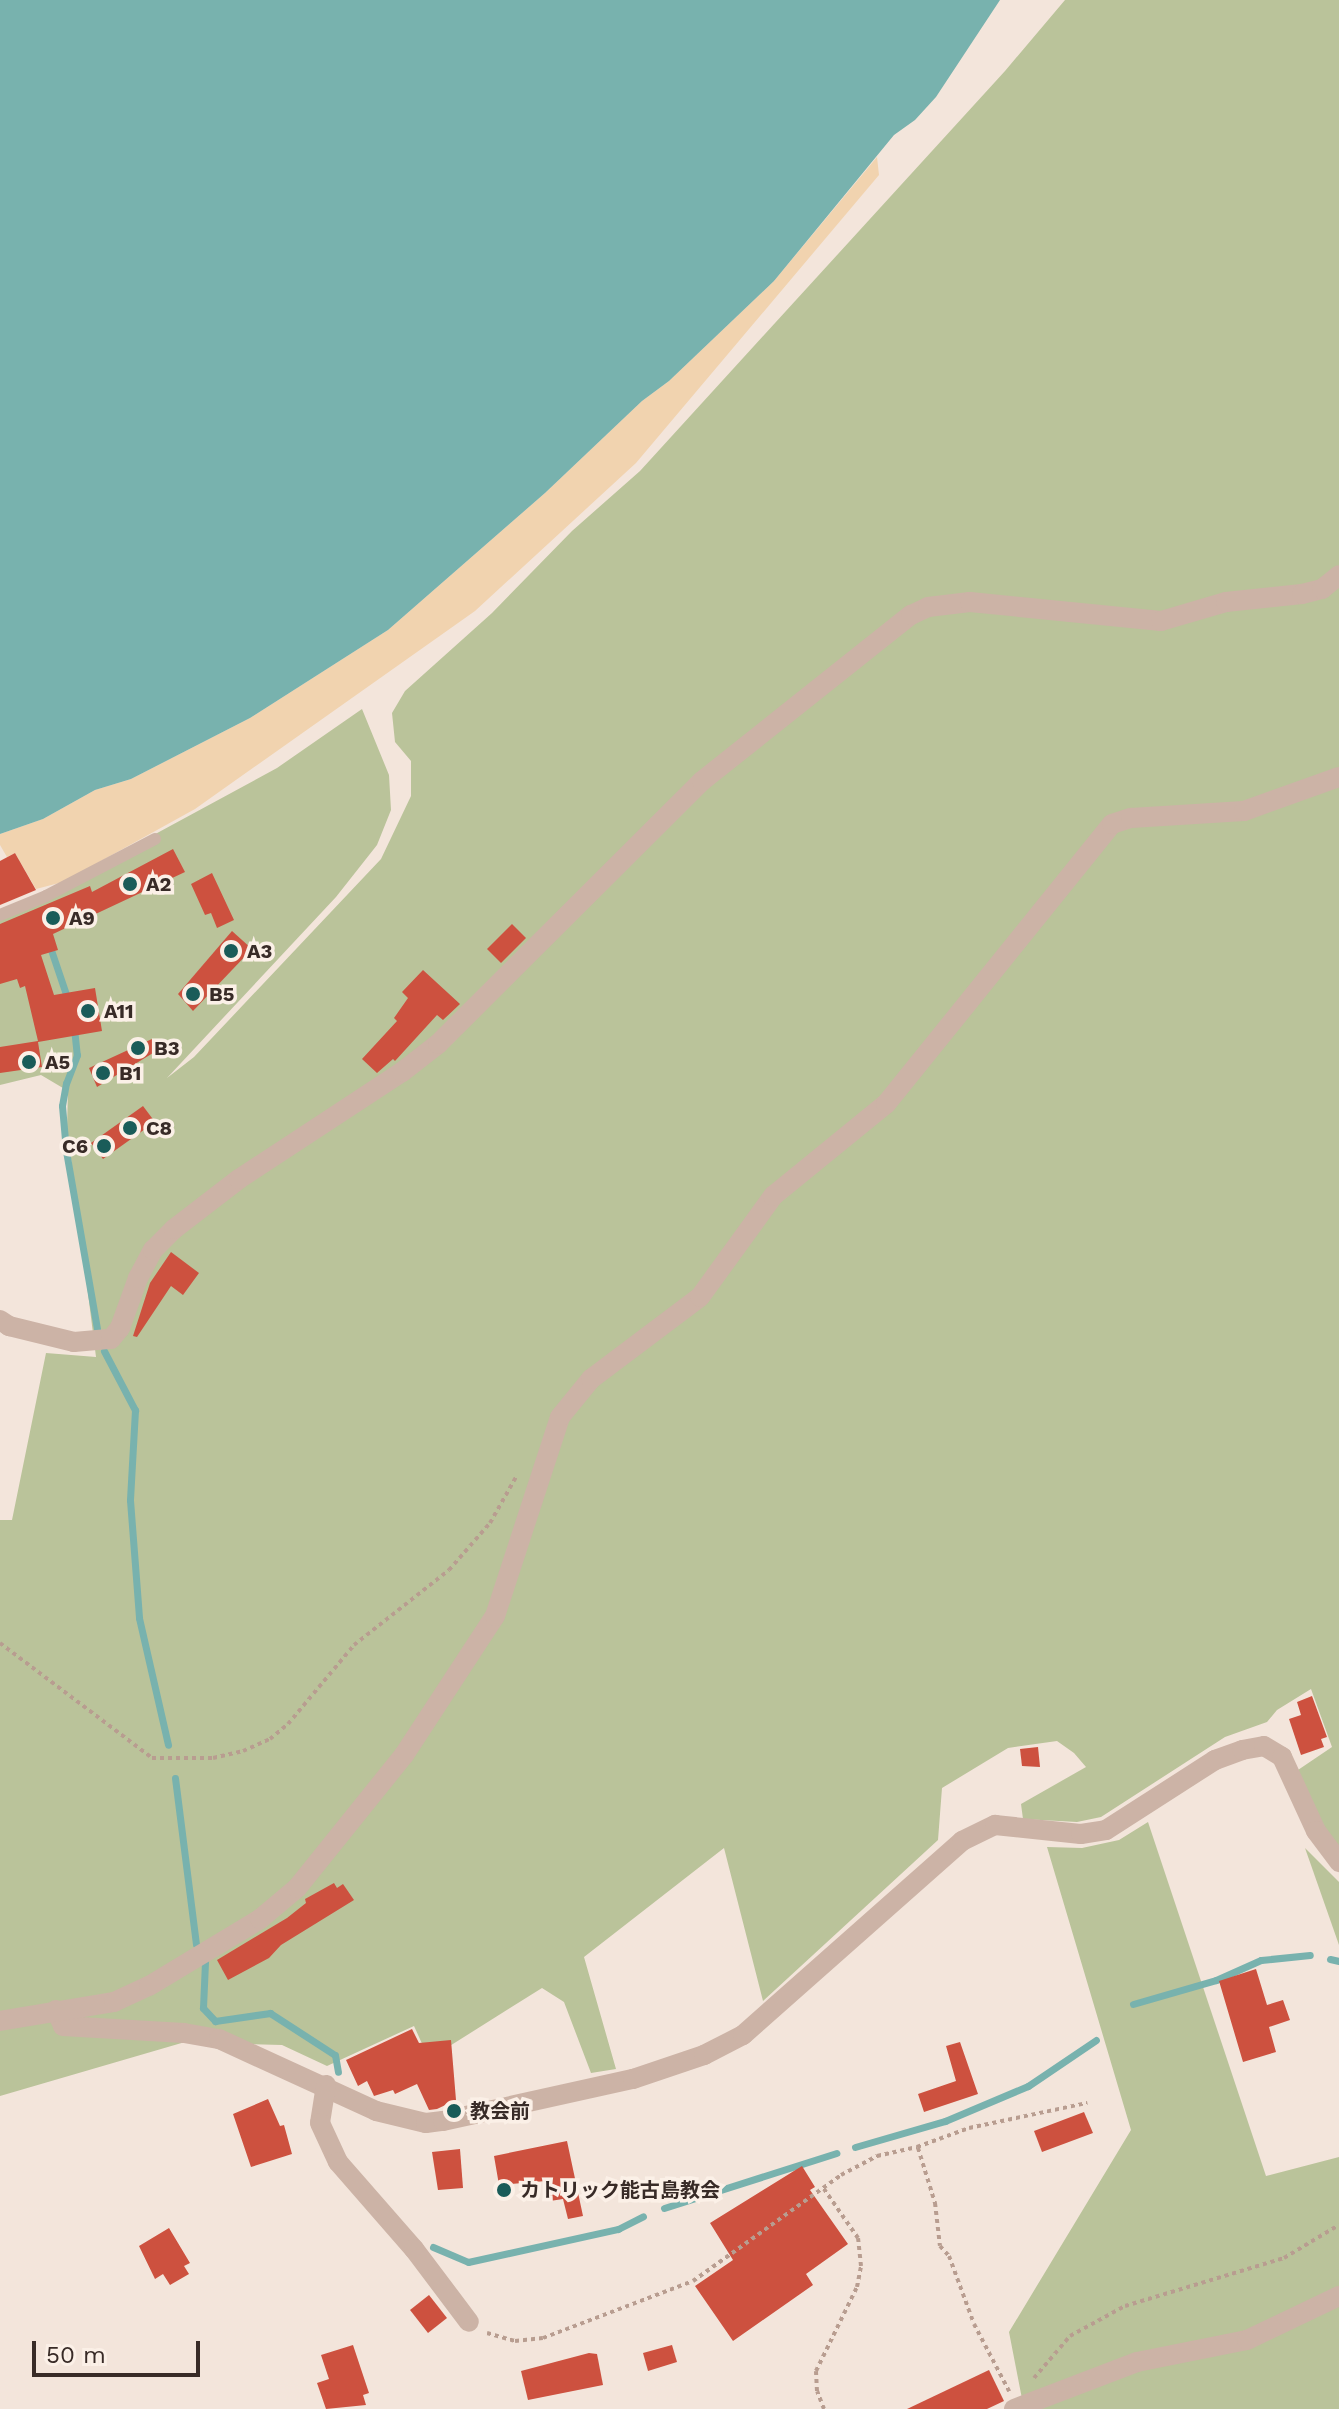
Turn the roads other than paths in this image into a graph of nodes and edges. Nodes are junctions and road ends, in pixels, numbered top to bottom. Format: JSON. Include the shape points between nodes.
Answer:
{"nodes":[{"id":1,"x":1339,"y":575,"type":"edge"},
{"id":2,"x":1339,"y":777,"type":"edge"},
{"id":3,"x":155,"y":839,"type":"dead end"},
{"id":4,"x":0,"y":915,"type":"edge"},
{"id":5,"x":0,"y":1320,"type":"edge"},
{"id":6,"x":1339,"y":1862,"type":"edge"},
{"id":7,"x":56,"y":2010,"type":"junction"},
{"id":8,"x":0,"y":2021,"type":"edge"},
{"id":9,"x":326,"y":2085,"type":"junction"},
{"id":10,"x":1339,"y":2296,"type":"edge"},
{"id":11,"x":469,"y":2322,"type":"road end"},
{"id":12,"x":1016,"y":2408,"type":"edge"}],
"edges":[{"from":1,"to":5,"type":"street","via":[[1322,589],[1226,602],[1161,621],[970,602],[928,607],[911,615],[702,781],[438,1044],[174,1229],[153,1250],[111,1339],[74,1342]]},
{"from":2,"to":7,"type":"street","via":[[1244,811],[1131,818],[1112,824],[886,1104],[773,1196],[700,1297],[591,1379],[560,1417],[495,1616],[404,1755],[297,1888],[260,1919],[149,1986],[114,2002]]},
{"from":3,"to":4,"type":"lane"},
{"from":6,"to":9,"type":"street","via":[[1316,1831],[1282,1757],[1264,1746],[1242,1750],[1215,1760],[1106,1830],[1081,1834],[995,1825],[962,1841],[743,2035],[704,2055],[633,2079],[426,2123],[376,2111]]},
{"from":7,"to":8,"type":"street"},
{"from":7,"to":9,"type":"street","via":[[63,2026],[219,2039]]},
{"from":9,"to":11,"type":"street","via":[[320,2123],[338,2162]]},
{"from":10,"to":12,"type":"street","via":[[1247,2340],[1137,2362]]}]}
